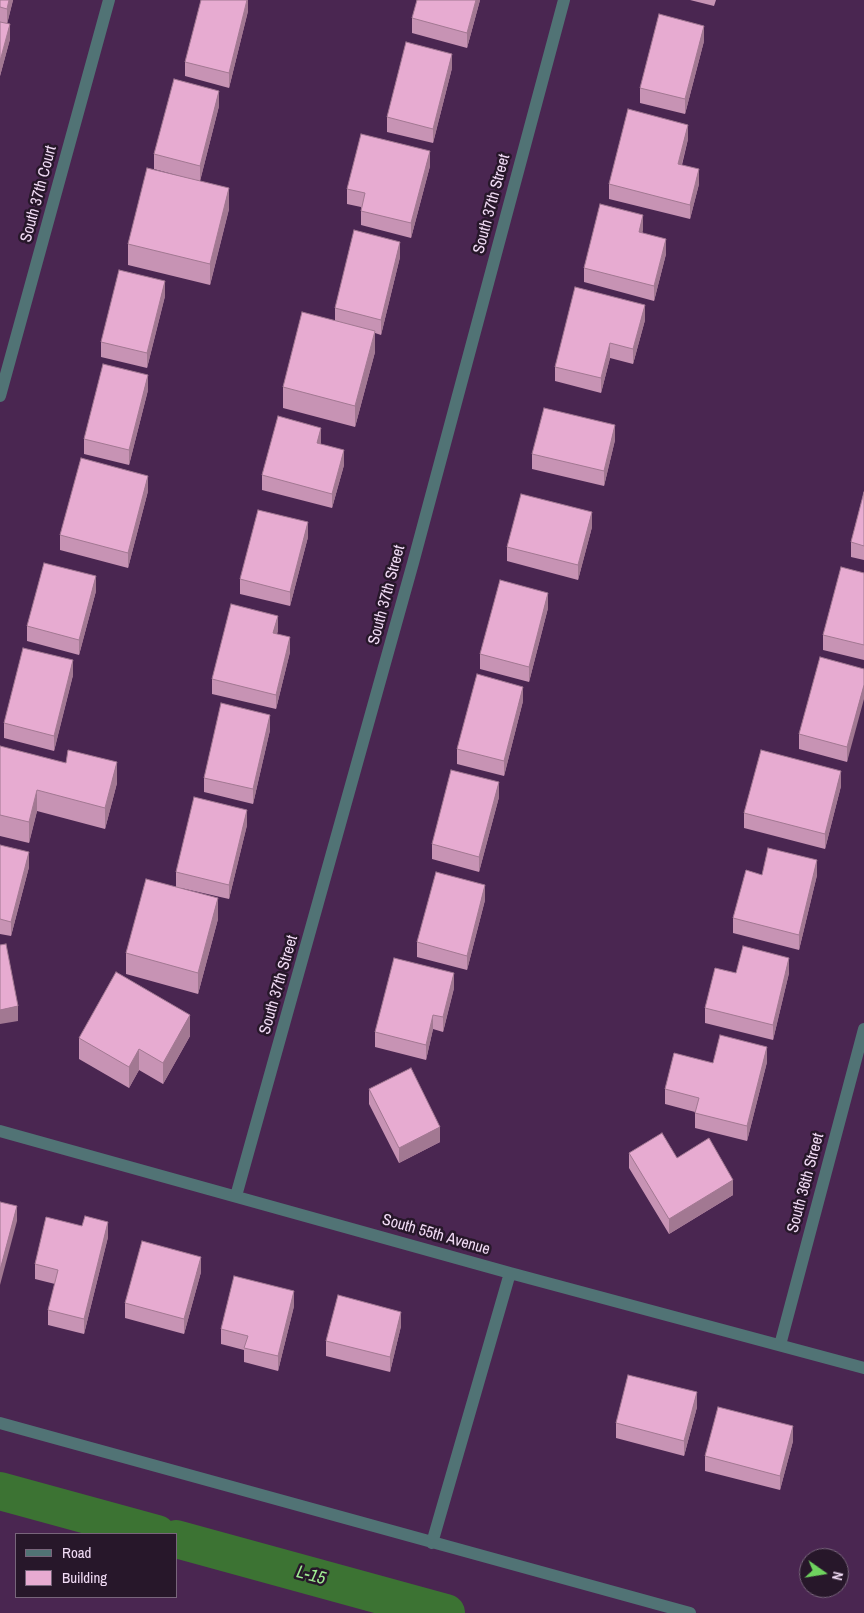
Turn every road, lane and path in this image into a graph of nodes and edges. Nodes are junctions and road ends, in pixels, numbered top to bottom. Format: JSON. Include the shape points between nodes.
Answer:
{"nodes":[{"id":1,"x":109,"y":0,"type":"edge"},
{"id":2,"x":564,"y":0,"type":"edge"},
{"id":3,"x":0,"y":396,"type":"edge"},
{"id":4,"x":864,"y":1029,"type":"edge"},
{"id":5,"x":0,"y":1131,"type":"edge"},
{"id":6,"x":236,"y":1196,"type":"junction"},
{"id":7,"x":510,"y":1273,"type":"junction"},
{"id":8,"x":780,"y":1345,"type":"junction"},
{"id":9,"x":864,"y":1368,"type":"edge"},
{"id":10,"x":0,"y":1423,"type":"edge"},
{"id":11,"x":432,"y":1543,"type":"junction"},
{"id":12,"x":690,"y":1613,"type":"edge"}],
"edges":[{"from":1,"to":3,"type":"street","name":"South 37th Court"},
{"from":2,"to":6,"type":"street","name":"South 37th Street","via":[[416,553]]},
{"from":4,"to":8,"type":"street","name":"South 36th Street"},
{"from":5,"to":6,"type":"street","name":"South 55th Avenue"},
{"from":6,"to":7,"type":"street","name":"South 55th Avenue"},
{"from":7,"to":8,"type":"street","name":"South 55th Avenue"},
{"from":7,"to":11,"type":"street"},
{"from":8,"to":9,"type":"street","name":"South 55th Avenue"},
{"from":10,"to":11,"type":"street"},
{"from":11,"to":12,"type":"street"}]}
